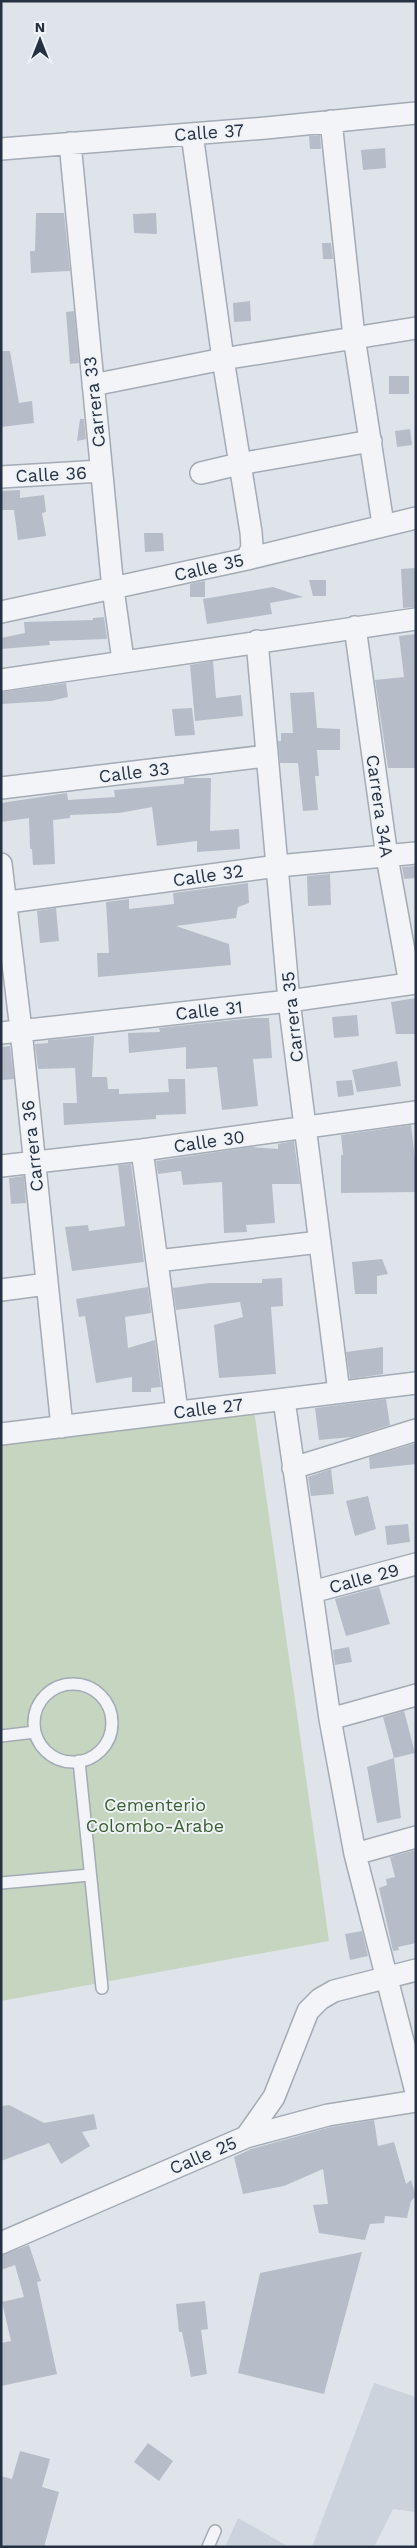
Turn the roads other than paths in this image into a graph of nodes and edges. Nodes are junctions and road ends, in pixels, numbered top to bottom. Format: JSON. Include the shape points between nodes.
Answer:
{"nodes":[{"id":1,"x":416,"y":113,"type":"edge"},
{"id":2,"x":331,"y":121,"type":"junction"},
{"id":3,"x":192,"y":134,"type":"junction"},
{"id":4,"x":70,"y":143,"type":"junction"},
{"id":5,"x":1,"y":149,"type":"edge"},
{"id":6,"x":416,"y":328,"type":"edge"},
{"id":7,"x":354,"y":337,"type":"junction"},
{"id":8,"x":223,"y":359,"type":"junction"},
{"id":9,"x":93,"y":385,"type":"junction"},
{"id":10,"x":371,"y":441,"type":"junction"},
{"id":11,"x":238,"y":464,"type":"junction"},
{"id":12,"x":101,"y":471,"type":"junction"},
{"id":13,"x":201,"y":473,"type":"dead end"},
{"id":14,"x":1,"y":477,"type":"edge"},
{"id":15,"x":416,"y":518,"type":"edge"},
{"id":16,"x":383,"y":524,"type":"junction"},
{"id":17,"x":247,"y":559,"type":"junction"},
{"id":18,"x":113,"y":589,"type":"junction"},
{"id":19,"x":1,"y":612,"type":"edge"},
{"id":20,"x":416,"y":619,"type":"edge"},
{"id":21,"x":355,"y":627,"type":"junction"},
{"id":22,"x":257,"y":641,"type":"junction"},
{"id":23,"x":123,"y":660,"type":"junction"},
{"id":24,"x":1,"y":680,"type":"edge"},
{"id":25,"x":266,"y":756,"type":"junction"},
{"id":26,"x":1,"y":788,"type":"edge"},
{"id":27,"x":416,"y":853,"type":"edge"},
{"id":28,"x":387,"y":857,"type":"junction"},
{"id":29,"x":1,"y":864,"type":"edge"},
{"id":30,"x":278,"y":866,"type":"junction"},
{"id":31,"x":4,"y":903,"type":"edge"},
{"id":32,"x":413,"y":984,"type":"edge"},
{"id":33,"x":289,"y":1001,"type":"junction"},
{"id":34,"x":11,"y":1031,"type":"edge"},
{"id":35,"x":416,"y":1112,"type":"edge"},
{"id":36,"x":305,"y":1128,"type":"junction"},
{"id":37,"x":142,"y":1150,"type":"junction"},
{"id":38,"x":33,"y":1162,"type":"junction"},
{"id":39,"x":1,"y":1166,"type":"edge"},
{"id":40,"x":320,"y":1242,"type":"junction"},
{"id":41,"x":157,"y":1261,"type":"junction"},
{"id":42,"x":46,"y":1284,"type":"junction"},
{"id":43,"x":1,"y":1290,"type":"edge"},
{"id":44,"x":416,"y":1383,"type":"edge"},
{"id":45,"x":339,"y":1392,"type":"junction"},
{"id":46,"x":284,"y":1400,"type":"junction"},
{"id":47,"x":177,"y":1411,"type":"junction"},
{"id":48,"x":62,"y":1427,"type":"junction"},
{"id":49,"x":416,"y":1430,"type":"edge"},
{"id":50,"x":1,"y":1434,"type":"edge"},
{"id":51,"x":293,"y":1468,"type":"junction"},
{"id":52,"x":416,"y":1564,"type":"edge"},
{"id":53,"x":312,"y":1592,"type":"junction"},
{"id":54,"x":416,"y":1696,"type":"edge"},
{"id":55,"x":330,"y":1720,"type":"junction"},
{"id":56,"x":35,"y":1732,"type":"junction"},
{"id":57,"x":1,"y":1736,"type":"edge"},
{"id":58,"x":79,"y":1762,"type":"junction"},
{"id":59,"x":416,"y":1837,"type":"edge"},
{"id":60,"x":355,"y":1854,"type":"junction"},
{"id":61,"x":90,"y":1875,"type":"junction"},
{"id":62,"x":1,"y":1883,"type":"edge"},
{"id":63,"x":416,"y":1970,"type":"edge"},
{"id":64,"x":388,"y":1977,"type":"junction"},
{"id":65,"x":102,"y":1988,"type":"dead end"},
{"id":66,"x":416,"y":2092,"type":"edge"},
{"id":67,"x":416,"y":2101,"type":"edge"},
{"id":68,"x":246,"y":2137,"type":"junction"},
{"id":69,"x":1,"y":2243,"type":"edge"},
{"id":70,"x":215,"y":2531,"type":"dead end"},
{"id":71,"x":208,"y":2547,"type":"edge"}],
"edges":[{"from":1,"to":2,"type":"street","name":"Calle 37"},
{"from":2,"to":3,"type":"street","name":"Calle 37"},
{"from":2,"to":7,"type":"street"},
{"from":3,"to":4,"type":"street","name":"Calle 37"},
{"from":3,"to":8,"type":"street"},
{"from":4,"to":5,"type":"street","name":"Calle 37"},
{"from":4,"to":9,"type":"street","name":"Carrera 33"},
{"from":6,"to":7,"type":"street"},
{"from":7,"to":8,"type":"street"},
{"from":7,"to":10,"type":"street"},
{"from":8,"to":9,"type":"street"},
{"from":8,"to":11,"type":"street"},
{"from":9,"to":12,"type":"street","name":"Carrera 33"},
{"from":10,"to":11,"type":"street"},
{"from":10,"to":16,"type":"street"},
{"from":11,"to":13,"type":"street"},
{"from":11,"to":17,"type":"street","via":[[251,532],[252,546]]},
{"from":12,"to":14,"type":"street","name":"Calle 36"},
{"from":12,"to":18,"type":"street","name":"Carrera 33"},
{"from":15,"to":16,"type":"street","name":"Calle 35"},
{"from":16,"to":17,"type":"street","name":"Calle 35"},
{"from":17,"to":18,"type":"street","name":"Calle 35"},
{"from":18,"to":19,"type":"street","name":"Calle 35"},
{"from":18,"to":23,"type":"street","name":"Carrera 33"},
{"from":20,"to":21,"type":"street"},
{"from":21,"to":22,"type":"street"},
{"from":21,"to":28,"type":"street","name":"Carrera 34A"},
{"from":22,"to":23,"type":"street"},
{"from":22,"to":25,"type":"street","name":"Carrera 35"},
{"from":23,"to":24,"type":"street"},
{"from":25,"to":26,"type":"street","name":"Calle 33"},
{"from":25,"to":30,"type":"street","name":"Carrera 35"},
{"from":27,"to":28,"type":"street","name":"Calle 32"},
{"from":28,"to":30,"type":"street","name":"Calle 32"},
{"from":28,"to":32,"type":"street","name":"Carrera 34A"},
{"from":29,"to":31,"type":"street","name":"Carrera 36"},
{"from":30,"to":31,"type":"street","name":"Calle 32"},
{"from":30,"to":33,"type":"street","name":"Carrera 35"},
{"from":31,"to":34,"type":"street","name":"Carrera 36"},
{"from":32,"to":33,"type":"street","name":"Calle 31"},
{"from":33,"to":34,"type":"street","name":"Calle 31"},
{"from":33,"to":36,"type":"street","name":"Carrera 35"},
{"from":34,"to":38,"type":"street","name":"Carrera 36"},
{"from":35,"to":36,"type":"street","name":"Calle 30"},
{"from":36,"to":37,"type":"street","name":"Calle 30"},
{"from":36,"to":40,"type":"street","name":"Carrera 35"},
{"from":37,"to":38,"type":"street","name":"Calle 30"},
{"from":37,"to":41,"type":"street"},
{"from":38,"to":39,"type":"street","name":"Calle 30"},
{"from":38,"to":42,"type":"street","name":"Carrera 36"},
{"from":40,"to":41,"type":"street"},
{"from":40,"to":45,"type":"street","name":"Carrera 35"},
{"from":41,"to":47,"type":"street"},
{"from":42,"to":43,"type":"street"},
{"from":42,"to":48,"type":"street","name":"Carrera 36"},
{"from":44,"to":45,"type":"street","name":"Calle 27"},
{"from":45,"to":46,"type":"street","name":"Calle 27"},
{"from":46,"to":47,"type":"street","name":"Calle 27"},
{"from":46,"to":51,"type":"street"},
{"from":47,"to":48,"type":"street","name":"Calle 27"},
{"from":48,"to":50,"type":"street","name":"Calle 27"},
{"from":49,"to":51,"type":"street"},
{"from":51,"to":53,"type":"street"},
{"from":52,"to":53,"type":"street","name":"Calle 29"},
{"from":53,"to":55,"type":"street"},
{"from":54,"to":55,"type":"street"},
{"from":55,"to":60,"type":"street"},
{"from":56,"to":57,"type":"lane"},
{"from":56,"to":58,"type":"lane","via":[[42,1746],[58,1759]]},
{"from":56,"to":58,"type":"lane","via":[[35,1713],[43,1697],[59,1686],[77,1684],[95,1690],[108,1704],[112,1722],[108,1740],[96,1754]]},
{"from":58,"to":61,"type":"lane"},
{"from":59,"to":60,"type":"street"},
{"from":60,"to":64,"type":"street"},
{"from":61,"to":62,"type":"lane"},
{"from":61,"to":65,"type":"lane"},
{"from":63,"to":64,"type":"street"},
{"from":64,"to":66,"type":"street"},
{"from":64,"to":68,"type":"street","via":[[334,1991],[308,2011],[274,2097]]},
{"from":67,"to":68,"type":"street","name":"Calle 25","via":[[328,2116]]},
{"from":68,"to":69,"type":"street","name":"Calle 25"},
{"from":70,"to":71,"type":"lane"}]}
